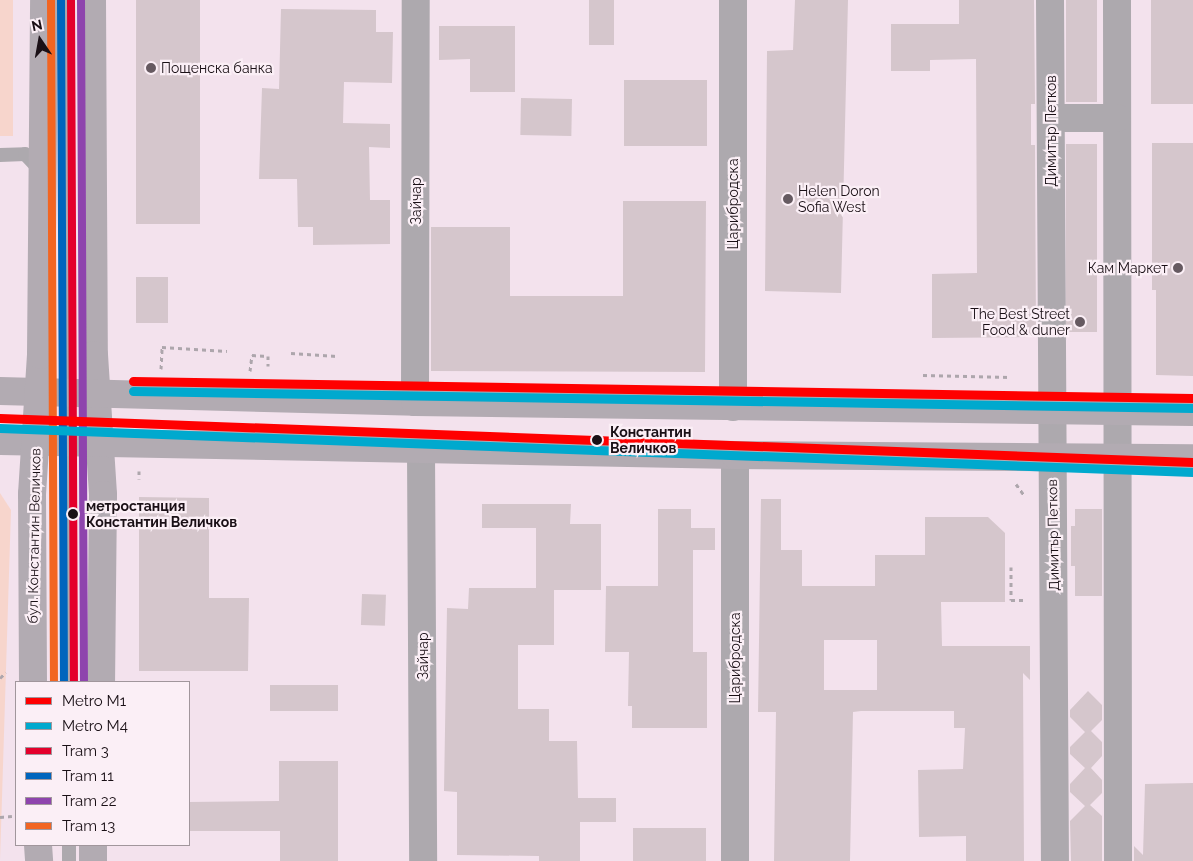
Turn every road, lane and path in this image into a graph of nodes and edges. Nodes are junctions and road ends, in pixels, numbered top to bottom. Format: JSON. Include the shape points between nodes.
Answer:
{"nodes":[{"id":1,"x":44,"y":0,"type":"edge"},
{"id":2,"x":66,"y":0,"type":"edge"},
{"id":3,"x":92,"y":0,"type":"edge"},
{"id":4,"x":416,"y":0,"type":"edge"},
{"id":5,"x":732,"y":0,"type":"edge"},
{"id":6,"x":1050,"y":0,"type":"edge"},
{"id":7,"x":1117,"y":0,"type":"edge"},
{"id":8,"x":1051,"y":118,"type":"junction"},
{"id":9,"x":1117,"y":118,"type":"junction"},
{"id":10,"x":0,"y":155,"type":"edge"},
{"id":11,"x":42,"y":175,"type":"junction"},
{"id":12,"x":228,"y":351,"type":"dead end"},
{"id":13,"x":291,"y":354,"type":"dead end"},
{"id":14,"x":337,"y":356,"type":"dead end"},
{"id":15,"x":268,"y":366,"type":"dead end"},
{"id":16,"x":923,"y":375,"type":"dead end"},
{"id":17,"x":160,"y":376,"type":"dead end"},
{"id":18,"x":1010,"y":377,"type":"dead end"},
{"id":19,"x":250,"y":379,"type":"dead end"},
{"id":20,"x":0,"y":391,"type":"edge"},
{"id":21,"x":39,"y":393,"type":"junction"},
{"id":22,"x":67,"y":394,"type":"junction"},
{"id":23,"x":97,"y":395,"type":"junction"},
{"id":24,"x":415,"y":402,"type":"junction"},
{"id":25,"x":733,"y":407,"type":"junction"},
{"id":26,"x":1053,"y":410,"type":"junction"},
{"id":27,"x":1116,"y":411,"type":"junction"},
{"id":28,"x":1193,"y":412,"type":"edge"},
{"id":29,"x":0,"y":441,"type":"edge"},
{"id":30,"x":35,"y":442,"type":"junction"},
{"id":31,"x":67,"y":443,"type":"junction"},
{"id":32,"x":99,"y":444,"type":"junction"},
{"id":33,"x":422,"y":450,"type":"junction"},
{"id":34,"x":735,"y":455,"type":"junction"},
{"id":35,"x":1053,"y":457,"type":"junction"},
{"id":36,"x":1116,"y":457,"type":"junction"},
{"id":37,"x":1193,"y":458,"type":"edge"},
{"id":38,"x":139,"y":471,"type":"dead end"},
{"id":39,"x":139,"y":479,"type":"dead end"},
{"id":40,"x":1011,"y":567,"type":"dead end"},
{"id":41,"x":1011,"y":600,"type":"dead end"},
{"id":42,"x":0,"y":669,"type":"edge"},
{"id":43,"x":5,"y":673,"type":"dead end"},
{"id":44,"x":33,"y":681,"type":"edge"},
{"id":45,"x":68,"y":681,"type":"edge"},
{"id":46,"x":101,"y":681,"type":"edge"},
{"id":47,"x":12,"y":816,"type":"dead end"},
{"id":48,"x":0,"y":817,"type":"edge"},
{"id":49,"x":38,"y":846,"type":"edge"},
{"id":50,"x":69,"y":846,"type":"edge"},
{"id":51,"x":93,"y":846,"type":"edge"},
{"id":52,"x":39,"y":861,"type":"edge"},
{"id":53,"x":69,"y":861,"type":"edge"},
{"id":54,"x":93,"y":861,"type":"edge"},
{"id":55,"x":423,"y":861,"type":"edge"},
{"id":56,"x":735,"y":861,"type":"edge"},
{"id":57,"x":1055,"y":861,"type":"edge"},
{"id":58,"x":1118,"y":861,"type":"edge"}],
"edges":[{"from":1,"to":11,"type":"main road","name":"бул. Константин Величков"},
{"from":2,"to":22,"type":"lane"},
{"from":3,"to":23,"type":"main road"},
{"from":4,"to":24,"type":"street","name":"Зайчар"},
{"from":5,"to":25,"type":"street","name":"Царибродска"},
{"from":6,"to":8,"type":"street","name":"Димитър Петков"},
{"from":7,"to":9,"type":"street"},
{"from":8,"to":9,"type":"street"},
{"from":8,"to":26,"type":"street","name":"Димитър Петков"},
{"from":9,"to":27,"type":"street"},
{"from":10,"to":11,"type":"lane","via":[[25,154],[39,166]]},
{"from":11,"to":21,"type":"main road","name":"бул. Константин Величков"},
{"from":12,"to":17,"type":"path","via":[[162,347]]},
{"from":13,"to":14,"type":"path"},
{"from":15,"to":19,"type":"path","via":[[268,356],[252,355]]},
{"from":16,"to":18,"type":"path"},
{"from":20,"to":21,"type":"main road"},
{"from":21,"to":22,"type":"main road"},
{"from":21,"to":30,"type":"main road","name":"бул. Константин Величков"},
{"from":22,"to":23,"type":"main road"},
{"from":22,"to":31,"type":"lane"},
{"from":23,"to":24,"type":"main road"},
{"from":23,"to":32,"type":"main road"},
{"from":24,"to":25,"type":"main road"},
{"from":25,"to":26,"type":"main road"},
{"from":26,"to":27,"type":"main road"},
{"from":26,"to":35,"type":"street","name":"Димитър Петков"},
{"from":27,"to":28,"type":"main road"},
{"from":27,"to":36,"type":"street"},
{"from":29,"to":30,"type":"main road"},
{"from":30,"to":31,"type":"main road"},
{"from":30,"to":44,"type":"main road","name":"бул. Константин Величков","via":[[32,494]]},
{"from":31,"to":32,"type":"main road"},
{"from":31,"to":45,"type":"lane"},
{"from":32,"to":33,"type":"main road"},
{"from":32,"to":46,"type":"main road","via":[[103,500]]},
{"from":33,"to":34,"type":"main road"},
{"from":33,"to":55,"type":"street","name":"Зайчар"},
{"from":34,"to":35,"type":"main road"},
{"from":34,"to":56,"type":"street","name":"Царибродска"},
{"from":35,"to":36,"type":"main road"},
{"from":35,"to":57,"type":"street","name":"Димитър Петков"},
{"from":36,"to":37,"type":"main road"},
{"from":36,"to":58,"type":"street"},
{"from":38,"to":39,"type":"path"},
{"from":40,"to":41,"type":"path"},
{"from":42,"to":43,"type":"path"},
{"from":47,"to":48,"type":"path"},
{"from":49,"to":52,"type":"main road"},
{"from":50,"to":53,"type":"lane"},
{"from":51,"to":54,"type":"main road"}]}
